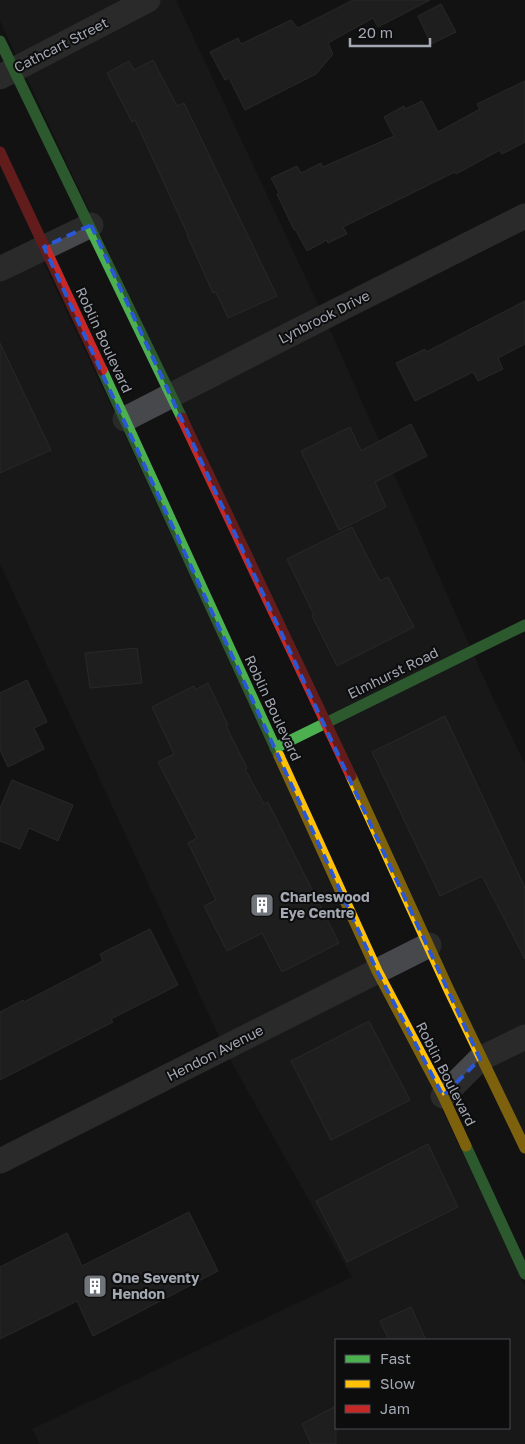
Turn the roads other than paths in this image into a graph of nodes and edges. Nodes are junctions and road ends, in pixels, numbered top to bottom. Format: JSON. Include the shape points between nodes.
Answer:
{"nodes":[{"id":1,"x":148,"y":0,"type":"edge"},
{"id":2,"x":0,"y":41,"type":"edge"},
{"id":3,"x":7,"y":73,"type":"edge"},
{"id":4,"x":0,"y":152,"type":"edge"},
{"id":5,"x":525,"y":216,"type":"edge"},
{"id":6,"x":91,"y":225,"type":"junction"},
{"id":7,"x":44,"y":247,"type":"junction"},
{"id":8,"x":0,"y":269,"type":"edge"},
{"id":9,"x":172,"y":395,"type":"junction"},
{"id":10,"x":125,"y":419,"type":"junction"},
{"id":11,"x":525,"y":626,"type":"edge"},
{"id":12,"x":326,"y":722,"type":"junction"},
{"id":13,"x":275,"y":748,"type":"junction"},
{"id":14,"x":429,"y":945,"type":"junction"},
{"id":15,"x":377,"y":971,"type":"junction"},
{"id":16,"x":525,"y":1037,"type":"edge"},
{"id":17,"x":480,"y":1059,"type":"junction"},
{"id":18,"x":443,"y":1096,"type":"junction"},
{"id":19,"x":525,"y":1148,"type":"edge"},
{"id":20,"x":0,"y":1161,"type":"edge"},
{"id":21,"x":525,"y":1274,"type":"edge"}],
"edges":[{"from":1,"to":3,"type":"street","name":"Cathcart Street"},
{"from":2,"to":3,"type":"main road"},
{"from":3,"to":6,"type":"main road"},
{"from":4,"to":7,"type":"main road","name":"Roblin Boulevard"},
{"from":5,"to":9,"type":"street","name":"Lynbrook Drive"},
{"from":6,"to":7,"type":"street"},
{"from":6,"to":9,"type":"main road"},
{"from":7,"to":8,"type":"street"},
{"from":7,"to":10,"type":"main road","name":"Roblin Boulevard"},
{"from":9,"to":10,"type":"street","name":"Lynbrook Drive"},
{"from":9,"to":12,"type":"main road"},
{"from":10,"to":13,"type":"main road","name":"Roblin Boulevard"},
{"from":11,"to":12,"type":"main road","name":"Elmhurst Road"},
{"from":12,"to":13,"type":"main road","name":"Elmhurst Road"},
{"from":12,"to":14,"type":"main road"},
{"from":13,"to":15,"type":"main road","name":"Roblin Boulevard"},
{"from":14,"to":15,"type":"street","name":"Hendon Avenue"},
{"from":14,"to":17,"type":"main road"},
{"from":15,"to":18,"type":"main road","name":"Roblin Boulevard"},
{"from":15,"to":20,"type":"street","name":"Hendon Avenue"},
{"from":16,"to":17,"type":"street"},
{"from":17,"to":18,"type":"street"},
{"from":17,"to":19,"type":"main road"},
{"from":18,"to":21,"type":"main road","name":"Roblin Boulevard"}]}
